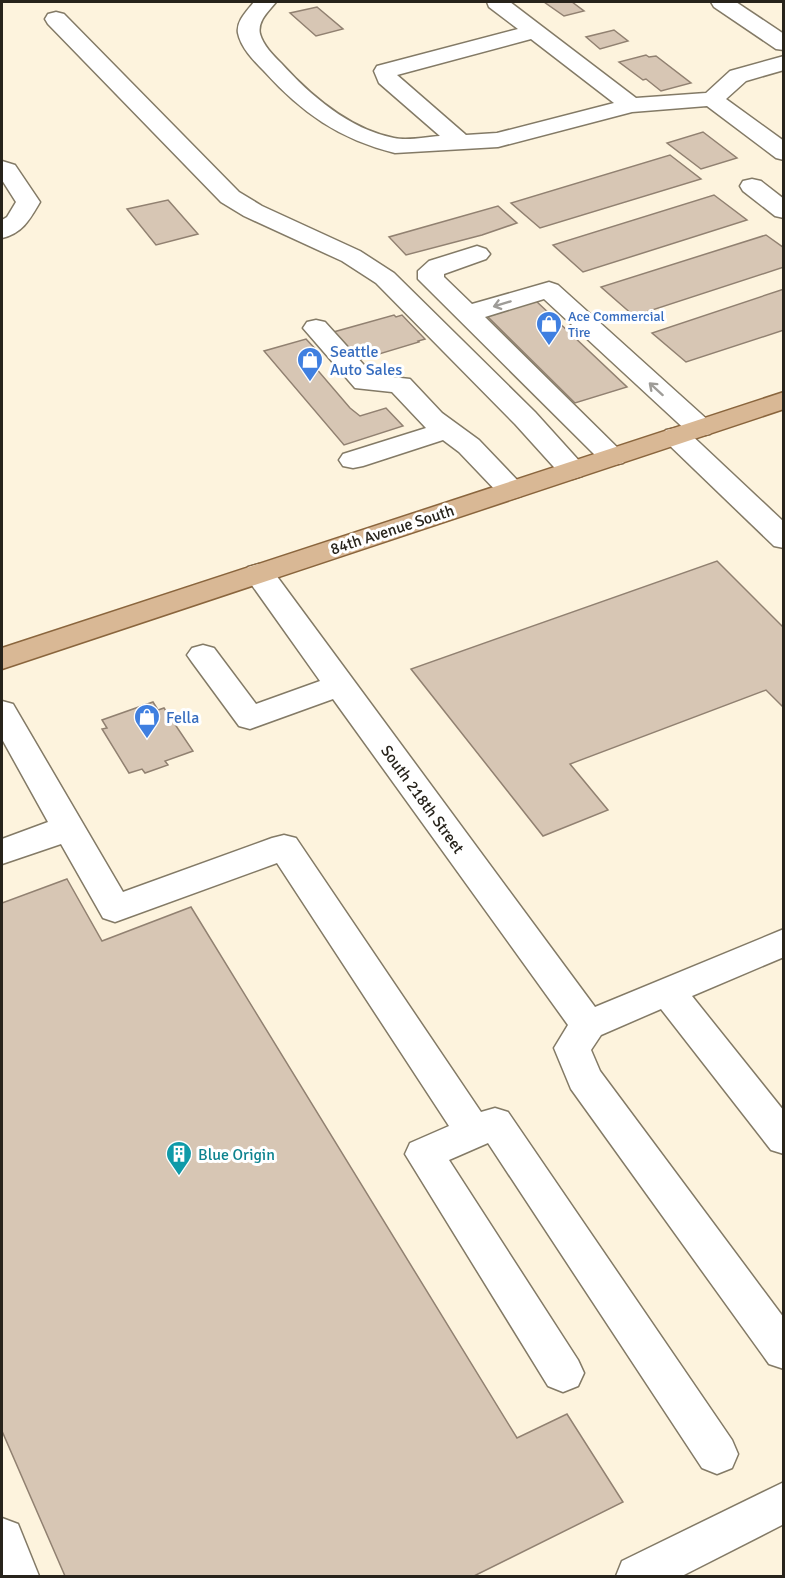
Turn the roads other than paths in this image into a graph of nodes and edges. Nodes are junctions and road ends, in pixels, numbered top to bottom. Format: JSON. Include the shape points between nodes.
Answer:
{"nodes":[{"id":1,"x":265,"y":2,"type":"edge"},
{"id":2,"x":497,"y":2,"type":"edge"},
{"id":3,"x":722,"y":2,"type":"edge"},
{"id":4,"x":56,"y":19,"type":"dead end"},
{"id":5,"x":536,"y":31,"type":"junction"},
{"id":6,"x":783,"y":44,"type":"edge"},
{"id":7,"x":783,"y":63,"type":"edge"},
{"id":8,"x":712,"y":99,"type":"junction"},
{"id":9,"x":631,"y":105,"type":"junction"},
{"id":10,"x":460,"y":142,"type":"junction"},
{"id":11,"x":783,"y":153,"type":"edge"},
{"id":12,"x":2,"y":168,"type":"edge"},
{"id":13,"x":752,"y":186,"type":"dead end"},
{"id":14,"x":783,"y":211,"type":"edge"},
{"id":15,"x":2,"y":231,"type":"edge"},
{"id":16,"x":477,"y":254,"type":"dead end"},
{"id":17,"x":466,"y":314,"type":"junction"},
{"id":18,"x":316,"y":328,"type":"dead end"},
{"id":19,"x":783,"y":400,"type":"edge"},
{"id":20,"x":447,"y":430,"type":"junction"},
{"id":21,"x":688,"y":432,"type":"junction"},
{"id":22,"x":613,"y":457,"type":"junction"},
{"id":23,"x":353,"y":460,"type":"dead end"},
{"id":24,"x":572,"y":470,"type":"junction"},
{"id":25,"x":511,"y":490,"type":"junction"},
{"id":26,"x":783,"y":503,"type":"edge"},
{"id":27,"x":756,"y":513,"type":"junction"},
{"id":28,"x":783,"y":539,"type":"edge"},
{"id":29,"x":259,"y":573,"type":"junction"},
{"id":30,"x":203,"y":655,"type":"dead end"},
{"id":31,"x":2,"y":659,"type":"edge"},
{"id":32,"x":340,"y":685,"type":"junction"},
{"id":33,"x":2,"y":712,"type":"edge"},
{"id":34,"x":68,"y":828,"type":"junction"},
{"id":35,"x":2,"y":852,"type":"edge"},
{"id":36,"x":783,"y":942,"type":"edge"},
{"id":37,"x":667,"y":991,"type":"junction"},
{"id":38,"x":588,"y":1025,"type":"junction"},
{"id":39,"x":474,"y":1132,"type":"junction"},
{"id":40,"x":783,"y":1139,"type":"edge"},
{"id":41,"x":783,"y":1351,"type":"edge"},
{"id":42,"x":563,"y":1373,"type":"dead end"},
{"id":43,"x":717,"y":1454,"type":"dead end"},
{"id":44,"x":783,"y":1502,"type":"edge"},
{"id":45,"x":2,"y":1539,"type":"edge"},
{"id":46,"x":17,"y":1576,"type":"edge"},
{"id":47,"x":638,"y":1576,"type":"edge"}],
"edges":[{"from":1,"to":10,"type":"street","via":[[250,21],[249,33],[259,52],[297,94],[334,121],[362,136],[395,146]]},
{"from":2,"to":5,"type":"street"},
{"from":3,"to":6,"type":"street"},
{"from":4,"to":24,"type":"street","via":[[230,197],[351,256],[385,279]]},
{"from":5,"to":9,"type":"street"},
{"from":5,"to":10,"type":"street","via":[[385,71],[387,78]]},
{"from":7,"to":8,"type":"street","via":[[738,76]]},
{"from":8,"to":9,"type":"street"},
{"from":8,"to":11,"type":"street"},
{"from":9,"to":10,"type":"street","via":[[498,140]]},
{"from":12,"to":15,"type":"street","via":[[28,202],[16,222]]},
{"from":13,"to":14,"type":"street"},
{"from":16,"to":17,"type":"street","via":[[431,271],[431,279]]},
{"from":21,"to":17,"type":"street","one_way":true,"via":[[549,290]]},
{"from":17,"to":22,"type":"street"},
{"from":18,"to":20,"type":"street","via":[[365,382],[400,386]]},
{"from":19,"to":21,"type":"main road","name":"84th Avenue South"},
{"from":20,"to":23,"type":"street"},
{"from":20,"to":25,"type":"street","via":[[469,446]]},
{"from":21,"to":22,"type":"main road","name":"84th Avenue South"},
{"from":21,"to":27,"type":"street"},
{"from":22,"to":24,"type":"main road","name":"84th Avenue South"},
{"from":24,"to":25,"type":"main road","name":"84th Avenue South"},
{"from":25,"to":29,"type":"main road","name":"84th Avenue South"},
{"from":26,"to":27,"type":"street"},
{"from":27,"to":28,"type":"street"},
{"from":29,"to":31,"type":"main road","name":"84th Avenue South"},
{"from":29,"to":32,"type":"street","name":"South 218th Street"},
{"from":30,"to":32,"type":"street","via":[[250,718]]},
{"from":32,"to":38,"type":"street","name":"South 218th Street"},
{"from":33,"to":34,"type":"street"},
{"from":34,"to":35,"type":"street"},
{"from":34,"to":39,"type":"street","via":[[115,909],[284,847]]},
{"from":36,"to":37,"type":"street"},
{"from":37,"to":38,"type":"street"},
{"from":37,"to":40,"type":"street"},
{"from":38,"to":41,"type":"street","via":[[572,1048],[584,1078]]},
{"from":39,"to":42,"type":"street","via":[[424,1154]]},
{"from":39,"to":43,"type":"street","via":[[495,1124]]},
{"from":44,"to":47,"type":"street"},
{"from":45,"to":46,"type":"street"}]}
